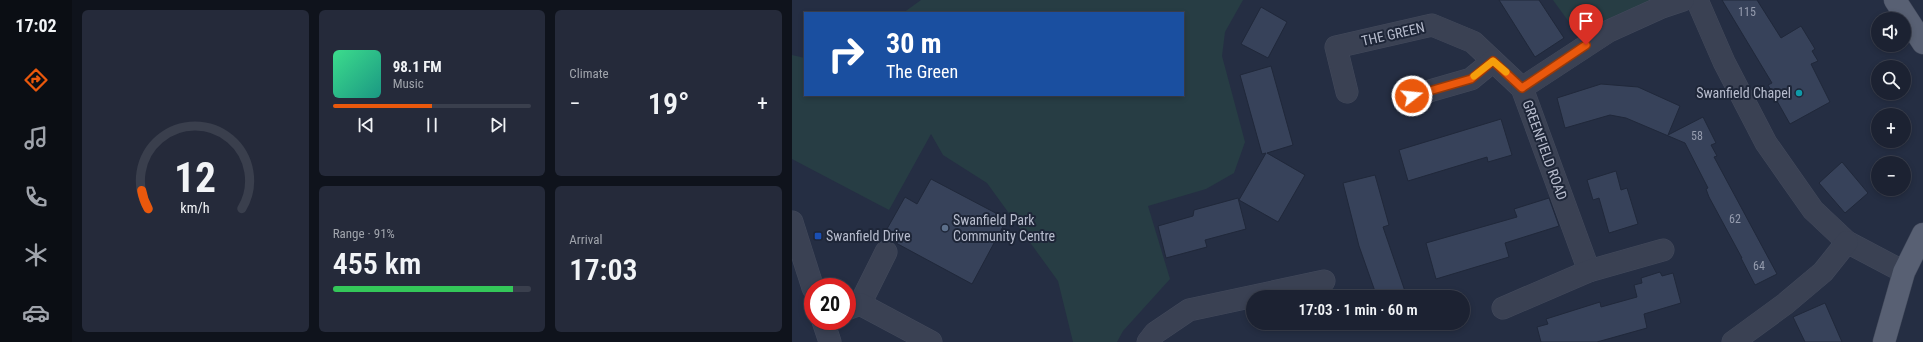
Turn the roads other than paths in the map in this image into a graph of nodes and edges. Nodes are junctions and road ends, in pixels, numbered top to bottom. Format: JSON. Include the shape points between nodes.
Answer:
{"nodes":[{"id":1,"x":1683,"y":0,"type":"edge"},
{"id":2,"x":1697,"y":0,"type":"edge"},
{"id":3,"x":1894,"y":0,"type":"edge"},
{"id":4,"x":1923,"y":43,"type":"edge"},
{"id":5,"x":1493,"y":61,"type":"junction"},
{"id":6,"x":1522,"y":88,"type":"junction"},
{"id":7,"x":1347,"y":92,"type":"dead end"},
{"id":8,"x":1412,"y":96,"type":"dead end"},
{"id":9,"x":792,"y":222,"type":"edge"},
{"id":10,"x":1923,"y":234,"type":"edge"},
{"id":11,"x":1847,"y":242,"type":"junction"},
{"id":12,"x":1663,"y":250,"type":"dead end"},
{"id":13,"x":886,"y":252,"type":"dead end"},
{"id":14,"x":1589,"y":271,"type":"junction"},
{"id":15,"x":1904,"y":272,"type":"junction"},
{"id":16,"x":810,"y":278,"type":"edge"},
{"id":17,"x":1324,"y":281,"type":"dead end"},
{"id":18,"x":856,"y":304,"type":"edge"},
{"id":19,"x":856,"y":308,"type":"edge"},
{"id":20,"x":1503,"y":308,"type":"dead end"},
{"id":21,"x":827,"y":330,"type":"edge"},
{"id":22,"x":1157,"y":339,"type":"edge"},
{"id":23,"x":830,"y":342,"type":"edge"},
{"id":24,"x":931,"y":342,"type":"edge"},
{"id":25,"x":1733,"y":342,"type":"edge"},
{"id":26,"x":1884,"y":342,"type":"edge"}],
"edges":[{"from":1,"to":6,"type":"street","name":"GREENFIELD ROAD","via":[[1609,31]]},
{"from":2,"to":11,"type":"street","via":[[1724,62],[1766,143],[1813,210]]},
{"from":3,"to":4,"type":"main road"},
{"from":5,"to":6,"type":"street","name":"THE GREEN"},
{"from":5,"to":7,"type":"street","name":"THE GREEN","via":[[1473,42],[1432,25],[1336,48]]},
{"from":5,"to":8,"type":"street","via":[[1471,79]]},
{"from":6,"to":14,"type":"street","name":"GREENFIELD ROAD"},
{"from":9,"to":16,"type":"street"},
{"from":10,"to":15,"type":"main road"},
{"from":11,"to":15,"type":"street"},
{"from":11,"to":25,"type":"street","via":[[1823,272]]},
{"from":12,"to":14,"type":"street"},
{"from":13,"to":18,"type":"street"},
{"from":14,"to":20,"type":"street"},
{"from":15,"to":26,"type":"main road"},
{"from":17,"to":22,"type":"street","via":[[1189,310]]},
{"from":19,"to":24,"type":"street"},
{"from":21,"to":23,"type":"street"}]}
